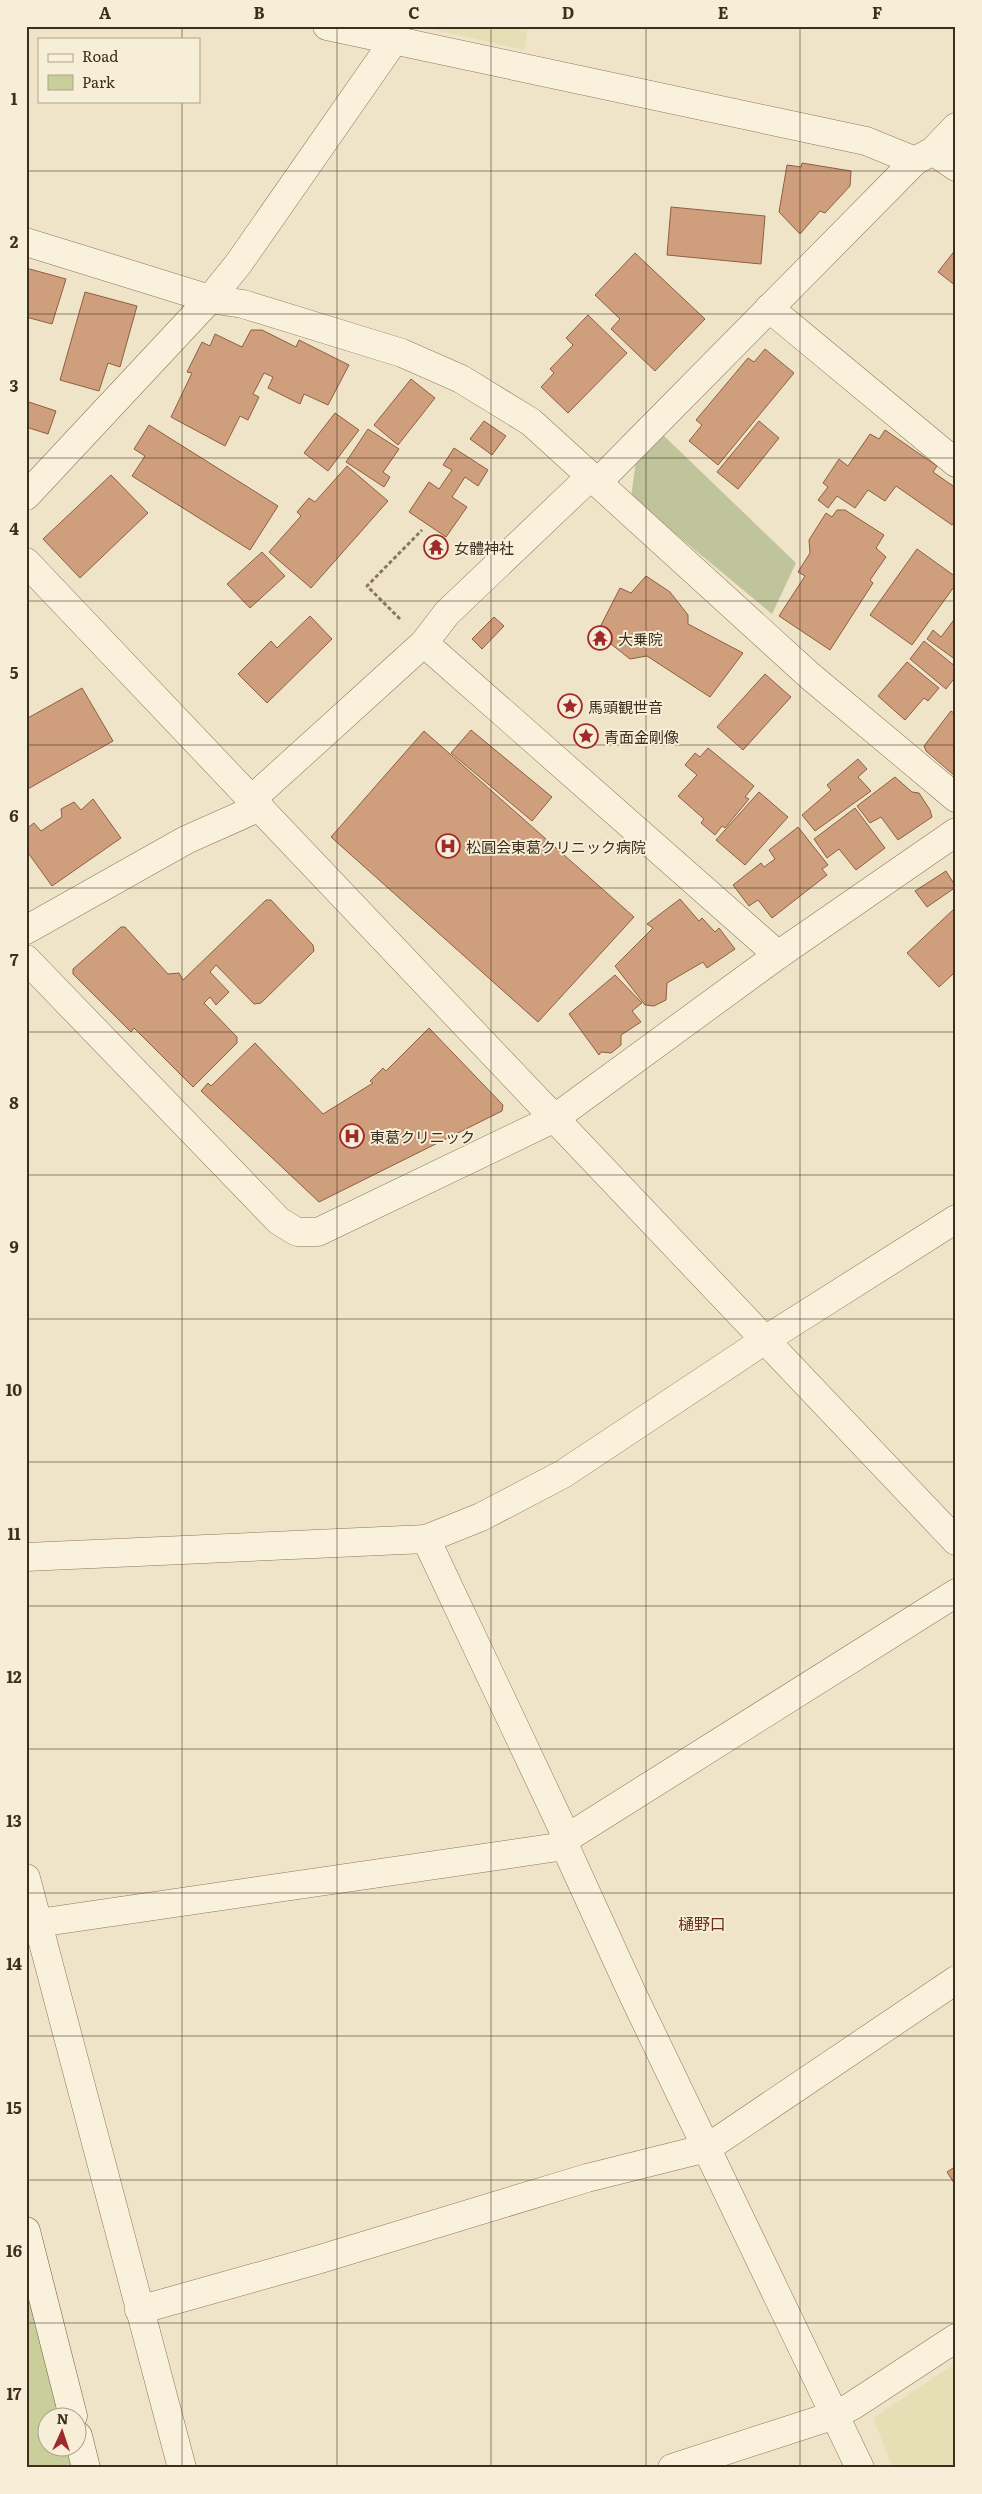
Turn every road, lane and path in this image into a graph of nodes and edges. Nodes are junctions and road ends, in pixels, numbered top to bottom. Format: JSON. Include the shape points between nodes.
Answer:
{"nodes":[{"id":1,"x":327,"y":26,"type":"edge"},
{"id":2,"x":394,"y":42,"type":"junction"},
{"id":3,"x":956,"y":127,"type":"edge"},
{"id":4,"x":924,"y":156,"type":"junction"},
{"id":5,"x":956,"y":167,"type":"edge"},
{"id":6,"x":26,"y":242,"type":"edge"},
{"id":7,"x":210,"y":300,"type":"junction"},
{"id":8,"x":769,"y":308,"type":"junction"},
{"id":9,"x":956,"y":463,"type":"edge"},
{"id":10,"x":594,"y":479,"type":"junction"},
{"id":11,"x":26,"y":496,"type":"edge"},
{"id":12,"x":422,"y":530,"type":"dead end"},
{"id":13,"x":26,"y":562,"type":"edge"},
{"id":14,"x":424,"y":643,"type":"junction"},
{"id":15,"x":956,"y":798,"type":"edge"},
{"id":16,"x":256,"y":803,"type":"junction"},
{"id":17,"x":956,"y":832,"type":"edge"},
{"id":18,"x":26,"y":930,"type":"edge"},
{"id":19,"x":778,"y":955,"type":"junction"},
{"id":20,"x":26,"y":959,"type":"edge"},
{"id":21,"x":555,"y":1118,"type":"junction"},
{"id":22,"x":956,"y":1219,"type":"edge"},
{"id":23,"x":765,"y":1340,"type":"junction"},
{"id":24,"x":426,"y":1540,"type":"junction"},
{"id":25,"x":956,"y":1541,"type":"edge"},
{"id":26,"x":26,"y":1556,"type":"edge"},
{"id":27,"x":956,"y":1593,"type":"edge"},
{"id":28,"x":566,"y":1842,"type":"junction"},
{"id":29,"x":26,"y":1878,"type":"edge"},
{"id":30,"x":38,"y":1923,"type":"junction"},
{"id":31,"x":956,"y":1980,"type":"edge"},
{"id":32,"x":707,"y":2148,"type":"junction"},
{"id":33,"x":26,"y":2232,"type":"edge"},
{"id":34,"x":139,"y":2310,"type":"junction"},
{"id":35,"x":956,"y":2338,"type":"edge"},
{"id":36,"x":70,"y":2406,"type":"edge"},
{"id":37,"x":835,"y":2415,"type":"junction"},
{"id":38,"x":182,"y":2468,"type":"edge"},
{"id":39,"x":672,"y":2468,"type":"edge"},
{"id":40,"x":860,"y":2468,"type":"edge"}],
"edges":[{"from":1,"to":2,"type":"street"},
{"from":2,"to":4,"type":"street"},
{"from":2,"to":7,"type":"street"},
{"from":3,"to":4,"type":"street"},
{"from":4,"to":5,"type":"street"},
{"from":4,"to":8,"type":"street"},
{"from":6,"to":7,"type":"street"},
{"from":7,"to":10,"type":"street","via":[[243,304],[393,350],[461,379],[531,422]]},
{"from":7,"to":11,"type":"street"},
{"from":8,"to":9,"type":"street"},
{"from":8,"to":10,"type":"street"},
{"from":10,"to":14,"type":"street","via":[[447,614]]},
{"from":10,"to":15,"type":"street","via":[[810,676]]},
{"from":12,"to":14,"type":"path","via":[[366,586]]},
{"from":13,"to":16,"type":"street"},
{"from":14,"to":16,"type":"street"},
{"from":14,"to":19,"type":"street"},
{"from":16,"to":18,"type":"street"},
{"from":16,"to":21,"type":"street"},
{"from":17,"to":19,"type":"street"},
{"from":19,"to":21,"type":"street"},
{"from":20,"to":21,"type":"street","via":[[280,1221],[298,1232],[318,1232]]},
{"from":21,"to":23,"type":"street"},
{"from":22,"to":23,"type":"street"},
{"from":23,"to":24,"type":"street","via":[[563,1474],[481,1517]]},
{"from":23,"to":25,"type":"street"},
{"from":24,"to":26,"type":"street"},
{"from":24,"to":28,"type":"street"},
{"from":27,"to":28,"type":"street"},
{"from":28,"to":30,"type":"street"},
{"from":28,"to":32,"type":"street","via":[[632,1993]]},
{"from":29,"to":30,"type":"street"},
{"from":30,"to":34,"type":"street"},
{"from":31,"to":32,"type":"street"},
{"from":32,"to":34,"type":"street","via":[[587,2178]]},
{"from":32,"to":37,"type":"street"},
{"from":33,"to":36,"type":"street"},
{"from":34,"to":38,"type":"street"},
{"from":35,"to":37,"type":"street"},
{"from":37,"to":39,"type":"street"},
{"from":37,"to":40,"type":"street"}]}
